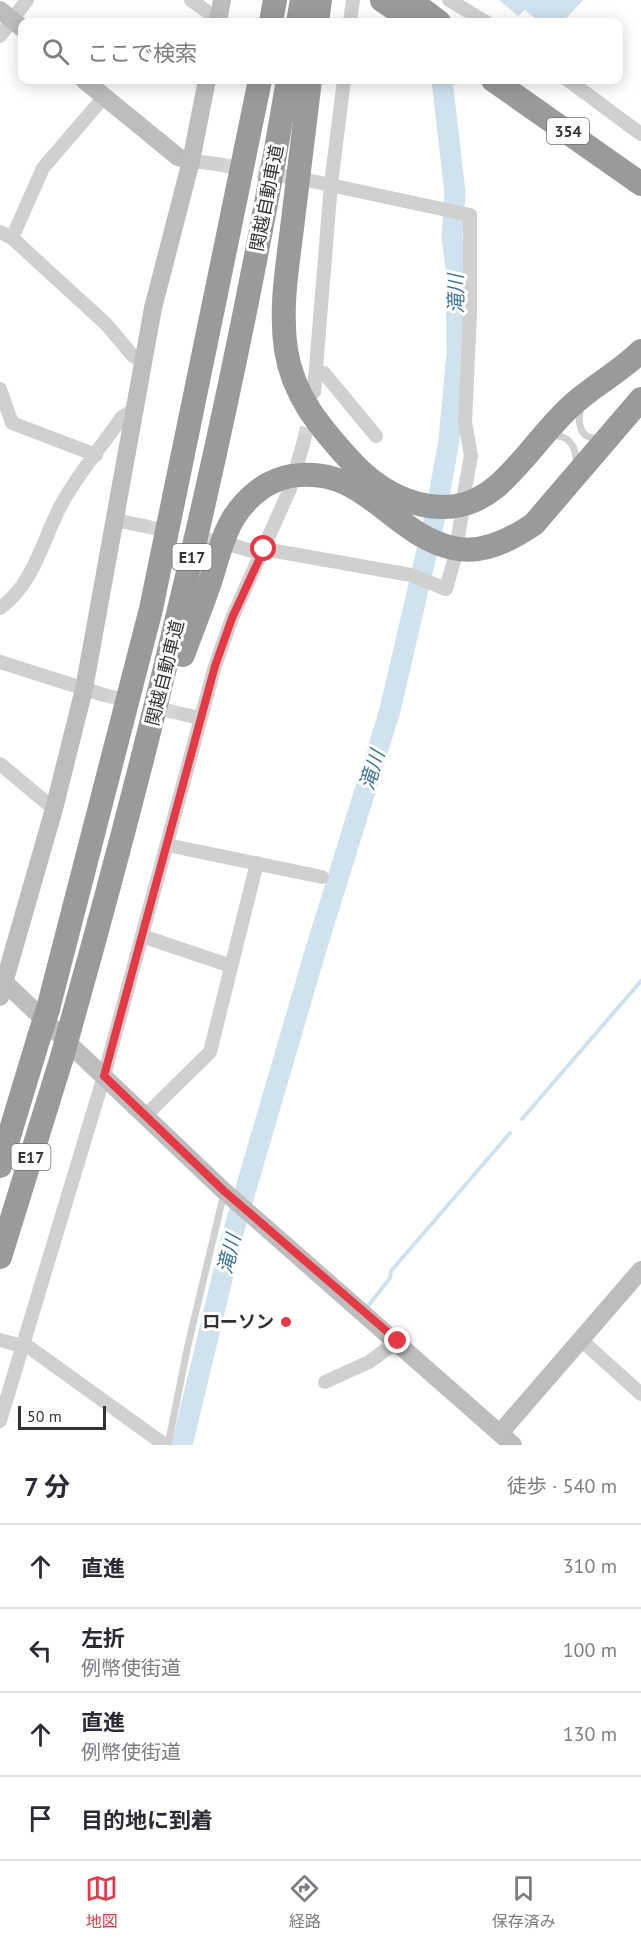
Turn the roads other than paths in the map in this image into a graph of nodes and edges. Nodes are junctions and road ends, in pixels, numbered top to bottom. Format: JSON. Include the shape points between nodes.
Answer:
{"nodes":[{"id":1,"x":27,"y":0,"type":"edge"},
{"id":2,"x":191,"y":0,"type":"edge"},
{"id":3,"x":222,"y":0,"type":"edge"},
{"id":4,"x":275,"y":0,"type":"edge"},
{"id":5,"x":302,"y":0,"type":"edge"},
{"id":6,"x":320,"y":0,"type":"edge"},
{"id":7,"x":353,"y":0,"type":"edge"},
{"id":8,"x":382,"y":0,"type":"edge"},
{"id":9,"x":449,"y":0,"type":"edge"},
{"id":10,"x":414,"y":10,"type":"edge"},
{"id":11,"x":214,"y":18,"type":"edge"},
{"id":12,"x":219,"y":18,"type":"edge"},
{"id":13,"x":272,"y":18,"type":"edge"},
{"id":14,"x":299,"y":18,"type":"edge"},
{"id":15,"x":318,"y":18,"type":"edge"},
{"id":16,"x":351,"y":18,"type":"edge"},
{"id":17,"x":431,"y":18,"type":"edge"},
{"id":18,"x":479,"y":18,"type":"edge"},
{"id":19,"x":12,"y":19,"type":"edge"},
{"id":20,"x":0,"y":36,"type":"edge"},
{"id":21,"x":89,"y":84,"type":"edge"},
{"id":22,"x":206,"y":84,"type":"edge"},
{"id":23,"x":259,"y":84,"type":"edge"},
{"id":24,"x":287,"y":84,"type":"edge"},
{"id":25,"x":310,"y":84,"type":"edge"},
{"id":26,"x":344,"y":84,"type":"edge"},
{"id":27,"x":499,"y":84,"type":"edge"},
{"id":28,"x":528,"y":84,"type":"edge"},
{"id":29,"x":573,"y":84,"type":"edge"},
{"id":30,"x":104,"y":97,"type":"junction"},
{"id":31,"x":641,"y":134,"type":"edge"},
{"id":32,"x":191,"y":160,"type":"junction"},
{"id":33,"x":217,"y":164,"type":"tunnel mouth"},
{"id":34,"x":641,"y":164,"type":"edge"},
{"id":35,"x":307,"y":180,"type":"tunnel mouth"},
{"id":36,"x":331,"y":184,"type":"junction"},
{"id":37,"x":641,"y":184,"type":"edge"},
{"id":38,"x":3,"y":234,"type":"edge"},
{"id":39,"x":641,"y":351,"type":"edge"},
{"id":40,"x":143,"y":362,"type":"junction"},
{"id":41,"x":318,"y":372,"type":"junction"},
{"id":42,"x":0,"y":389,"type":"edge"},
{"id":43,"x":314,"y":392,"type":"tunnel mouth"},
{"id":44,"x":584,"y":394,"type":"junction"},
{"id":45,"x":641,"y":399,"type":"edge"},
{"id":46,"x":137,"y":408,"type":"junction"},
{"id":47,"x":617,"y":428,"type":"junction"},
{"id":48,"x":376,"y":436,"type":"dead end"},
{"id":49,"x":304,"y":441,"type":"tunnel mouth"},
{"id":50,"x":540,"y":441,"type":"junction"},
{"id":51,"x":96,"y":455,"type":"junction"},
{"id":52,"x":297,"y":465,"type":"dead end"},
{"id":53,"x":575,"y":479,"type":"junction"},
{"id":54,"x":290,"y":489,"type":"dead end"},
{"id":55,"x":462,"y":504,"type":"junction"},
{"id":56,"x":411,"y":516,"type":"junction"},
{"id":57,"x":114,"y":520,"type":"junction"},
{"id":58,"x":144,"y":526,"type":"tunnel mouth"},
{"id":59,"x":232,"y":545,"type":"tunnel mouth"},
{"id":60,"x":456,"y":548,"type":"junction"},
{"id":61,"x":263,"y":552,"type":"junction"},
{"id":62,"x":0,"y":608,"type":"edge"},
{"id":63,"x":0,"y":662,"type":"edge"},
{"id":64,"x":84,"y":689,"type":"junction"},
{"id":65,"x":104,"y":695,"type":"tunnel mouth"},
{"id":66,"x":182,"y":714,"type":"tunnel mouth"},
{"id":67,"x":200,"y":718,"type":"junction"},
{"id":68,"x":146,"y":752,"type":"junction"},
{"id":69,"x":0,"y":764,"type":"edge"},
{"id":70,"x":54,"y":809,"type":"junction"},
{"id":71,"x":166,"y":845,"type":"junction"},
{"id":72,"x":257,"y":863,"type":"junction"},
{"id":73,"x":322,"y":877,"type":"dead end"},
{"id":74,"x":142,"y":936,"type":"junction"},
{"id":75,"x":231,"y":966,"type":"junction"},
{"id":76,"x":1,"y":986,"type":"edge"},
{"id":77,"x":104,"y":1076,"type":"junction"},
{"id":78,"x":145,"y":1116,"type":"junction"},
{"id":79,"x":0,"y":1166,"type":"edge"},
{"id":80,"x":227,"y":1193,"type":"junction"},
{"id":81,"x":0,"y":1257,"type":"edge"},
{"id":82,"x":641,"y":1270,"type":"edge"},
{"id":83,"x":580,"y":1339,"type":"junction"},
{"id":84,"x":0,"y":1340,"type":"edge"},
{"id":85,"x":398,"y":1341,"type":"junction"},
{"id":86,"x":22,"y":1346,"type":"junction"},
{"id":87,"x":325,"y":1382,"type":"dead end"},
{"id":88,"x":641,"y":1394,"type":"edge"},
{"id":89,"x":0,"y":1421,"type":"edge"},
{"id":90,"x":506,"y":1439,"type":"edge"},
{"id":91,"x":167,"y":1445,"type":"edge"}],
"edges":[{"from":1,"to":19,"type":"street"},
{"from":2,"to":11,"type":"street"},
{"from":3,"to":12,"type":"street"},
{"from":4,"to":13,"type":"highway"},
{"from":5,"to":14,"type":"highway"},
{"from":6,"to":15,"type":"highway"},
{"from":7,"to":16,"type":"street"},
{"from":8,"to":10,"type":"highway"},
{"from":9,"to":18,"type":"street"},
{"from":10,"to":17,"type":"highway"},
{"from":19,"to":20,"type":"street"},
{"from":21,"to":30,"type":"street"},
{"from":22,"to":32,"type":"street"},
{"from":23,"to":79,"type":"highway","name":"関越自動車道","number":"E17","bridge":true,"via":[[151,609],[48,1009]]},
{"from":24,"to":68,"type":"highway","name":"関越自動車道","number":"E17","via":[[224,422]]},
{"from":25,"to":56,"type":"highway","via":[[283,305],[286,350],[292,375],[315,420],[351,462]]},
{"from":26,"to":36,"type":"street"},
{"from":27,"to":37,"type":"highway","number":"354"},
{"from":28,"to":34,"type":"highway","number":"354"},
{"from":29,"to":31,"type":"street"},
{"from":30,"to":32,"type":"street","via":[[178,157]]},
{"from":30,"to":38,"type":"street","via":[[43,168]]},
{"from":32,"to":33,"type":"street"},
{"from":32,"to":40,"type":"street"},
{"from":35,"to":36,"type":"street"},
{"from":36,"to":41,"type":"street"},
{"from":36,"to":55,"type":"street","via":[[470,215],[465,422],[471,456]]},
{"from":38,"to":40,"type":"street","via":[[106,324]]},
{"from":39,"to":44,"type":"highway","via":[[626,367]]},
{"from":40,"to":46,"type":"street"},
{"from":41,"to":43,"type":"street"},
{"from":41,"to":48,"type":"street","via":[[324,373]]},
{"from":42,"to":51,"type":"street","via":[[12,423]]},
{"from":44,"to":47,"type":"lane","via":[[578,419],[582,432],[597,439]]},
{"from":44,"to":50,"type":"highway"},
{"from":45,"to":47,"type":"highway"},
{"from":46,"to":51,"type":"street","via":[[122,417]]},
{"from":46,"to":57,"type":"street"},
{"from":47,"to":53,"type":"highway"},
{"from":49,"to":52,"type":"street"},
{"from":50,"to":53,"type":"lane","via":[[560,436],[572,444],[576,450]]},
{"from":50,"to":55,"type":"highway","via":[[493,489]]},
{"from":51,"to":62,"type":"street","via":[[61,506],[27,579],[15,598]]},
{"from":53,"to":60,"type":"highway","via":[[548,511],[520,534],[485,548]]},
{"from":54,"to":61,"type":"street"},
{"from":55,"to":56,"type":"highway"},
{"from":55,"to":60,"type":"street"},
{"from":56,"to":60,"type":"highway","via":[[435,542]]},
{"from":56,"to":68,"type":"highway","via":[[324,475],[283,477],[255,492],[226,533]]},
{"from":57,"to":58,"type":"street"},
{"from":57,"to":64,"type":"street"},
{"from":59,"to":61,"type":"street"},
{"from":60,"to":61,"type":"street","via":[[446,589],[411,575]]},
{"from":61,"to":67,"type":"street","via":[[232,618]]},
{"from":63,"to":64,"type":"street"},
{"from":64,"to":65,"type":"street"},
{"from":64,"to":70,"type":"street"},
{"from":66,"to":67,"type":"street"},
{"from":67,"to":71,"type":"street"},
{"from":68,"to":81,"type":"highway","name":"関越自動車道","number":"E17","bridge":true,"via":[[62,1057]]},
{"from":69,"to":70,"type":"street"},
{"from":70,"to":76,"type":"street"},
{"from":71,"to":72,"type":"street"},
{"from":71,"to":74,"type":"street"},
{"from":72,"to":73,"type":"street"},
{"from":72,"to":75,"type":"street"},
{"from":74,"to":75,"type":"street"},
{"from":74,"to":77,"type":"street"},
{"from":75,"to":78,"type":"street","via":[[210,1053]]},
{"from":76,"to":77,"type":"street"},
{"from":77,"to":78,"type":"street"},
{"from":77,"to":86,"type":"street"},
{"from":78,"to":80,"type":"street"},
{"from":80,"to":85,"type":"street"},
{"from":80,"to":91,"type":"lane"},
{"from":82,"to":83,"type":"street"},
{"from":83,"to":88,"type":"street"},
{"from":83,"to":90,"type":"street"},
{"from":84,"to":86,"type":"street"},
{"from":85,"to":87,"type":"street","via":[[369,1362]]},
{"from":85,"to":90,"type":"street"},
{"from":86,"to":89,"type":"street"},
{"from":86,"to":91,"type":"street"}]}
